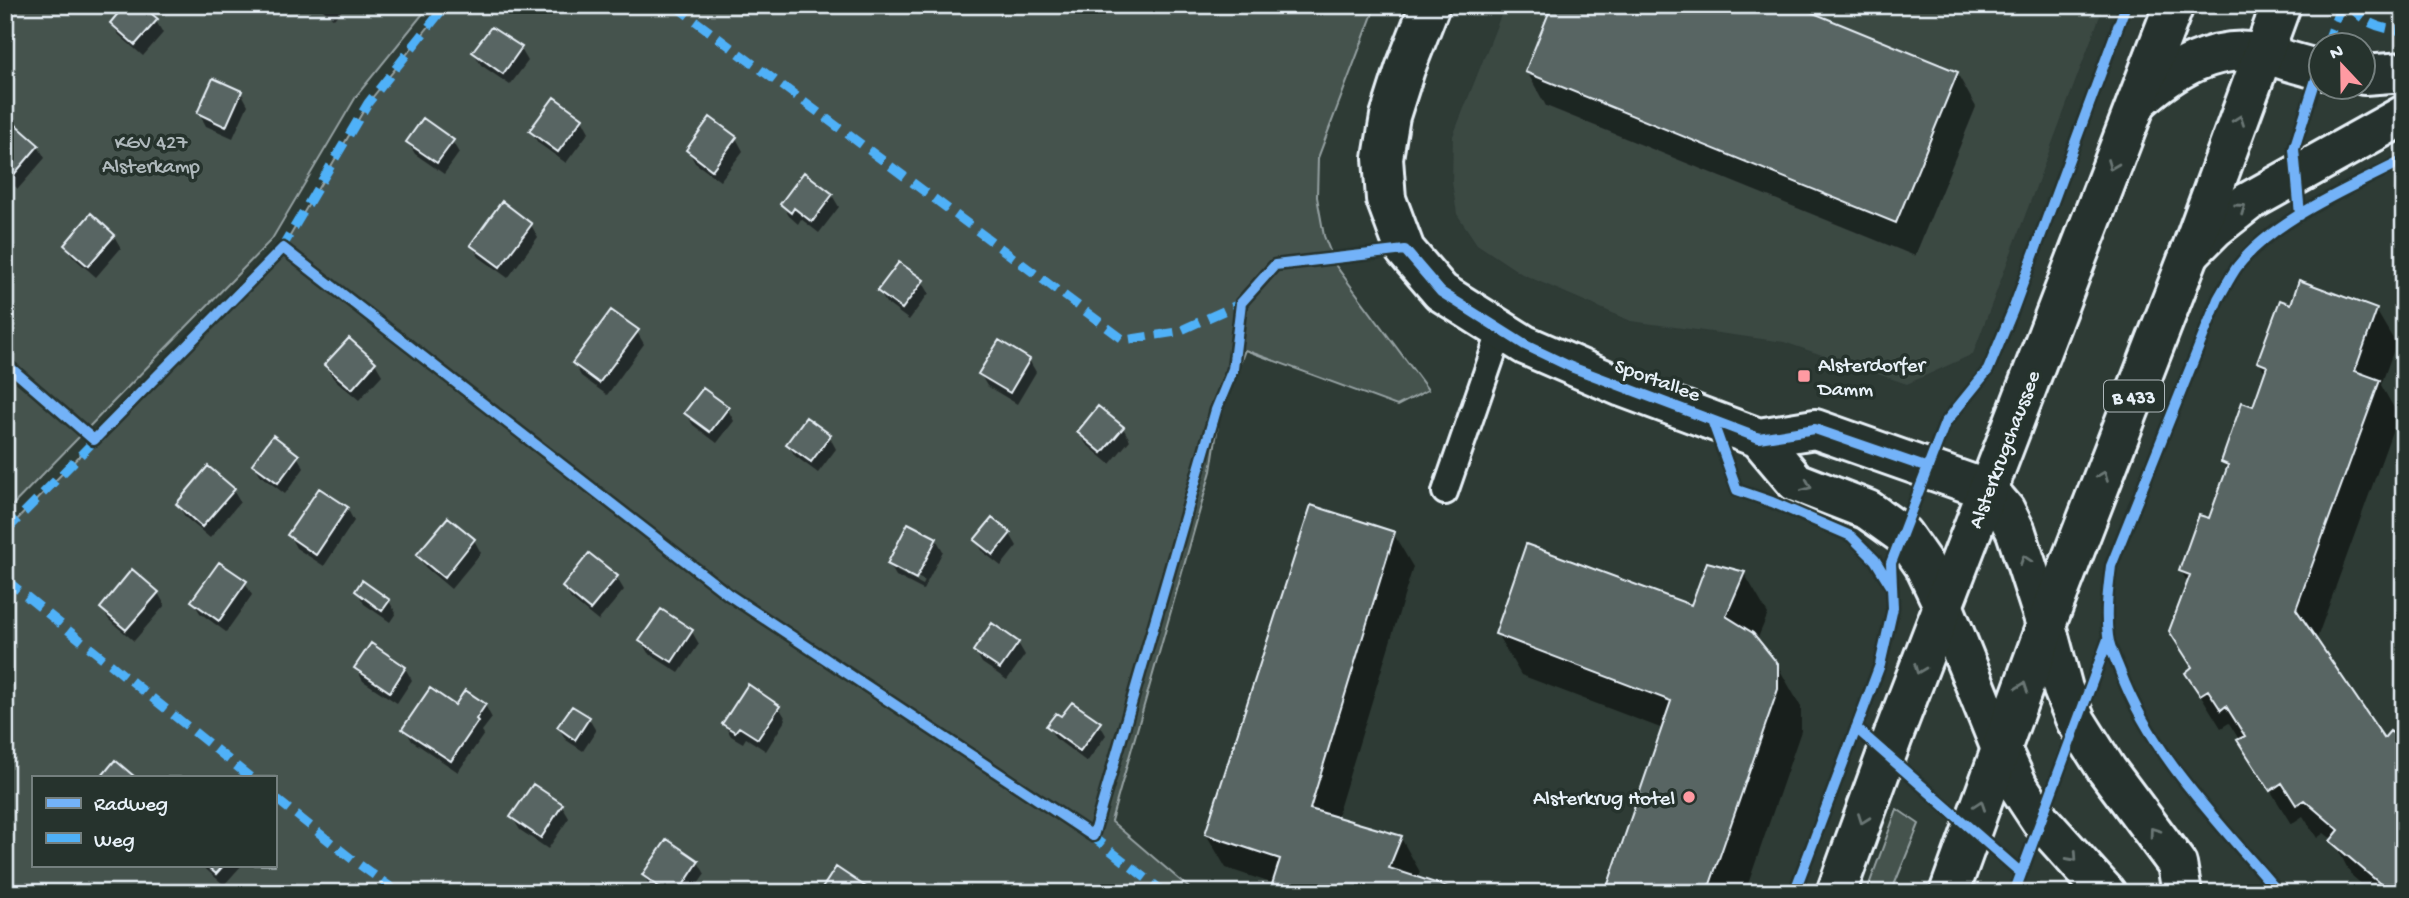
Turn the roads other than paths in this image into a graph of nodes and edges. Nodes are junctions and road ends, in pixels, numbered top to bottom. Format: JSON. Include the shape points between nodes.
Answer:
{"nodes":[{"id":1,"x":1430,"y":5,"type":"edge"},
{"id":2,"x":2174,"y":5,"type":"edge"},
{"id":3,"x":2281,"y":5,"type":"edge"},
{"id":4,"x":2263,"y":54,"type":"junction"},
{"id":5,"x":2308,"y":66,"type":"edge"},
{"id":6,"x":2404,"y":72,"type":"edge"},
{"id":7,"x":2378,"y":74,"type":"edge"},
{"id":8,"x":2137,"y":102,"type":"junction"},
{"id":9,"x":2404,"y":115,"type":"edge"},
{"id":10,"x":2190,"y":253,"type":"junction"},
{"id":11,"x":1501,"y":330,"type":"junction"},
{"id":12,"x":1759,"y":438,"type":"junction"},
{"id":13,"x":1988,"y":491,"type":"junction"},
{"id":14,"x":1445,"y":492,"type":"dead end"},
{"id":15,"x":1943,"y":605,"type":"junction"},
{"id":16,"x":2046,"y":625,"type":"junction"},
{"id":17,"x":2001,"y":750,"type":"junction"},
{"id":18,"x":1836,"y":893,"type":"edge"},
{"id":19,"x":1949,"y":893,"type":"edge"},
{"id":20,"x":2106,"y":893,"type":"edge"},
{"id":21,"x":2182,"y":893,"type":"edge"}],
"edges":[{"from":1,"to":11,"type":"street","name":"Sportallee","via":[[1390,116],[1383,158],[1386,199],[1405,250],[1441,292]]},
{"from":2,"to":8,"type":"street","name":"Alsterkrugchaussee"},
{"from":3,"to":4,"type":"street","number":"B 433"},
{"from":4,"to":5,"type":"street"},
{"from":4,"to":8,"type":"street","via":[[2231,51],[2203,59],[2169,76]]},
{"from":10,"to":4,"type":"street","number":"B 433","one_way":true},
{"from":6,"to":7,"type":"street"},
{"from":8,"to":13,"type":"street","name":"Alsterkrugchaussee","one_way":true},
{"from":10,"to":9,"type":"street","one_way":true,"via":[[2248,202]]},
{"from":16,"to":10,"type":"street","number":"B 433","one_way":true},
{"from":11,"to":12,"type":"street","name":"Sportallee","via":[[1571,367]]},
{"from":11,"to":14,"type":"lane"},
{"from":12,"to":13,"type":"street","name":"Sportallee","via":[[1815,429]]},
{"from":12,"to":15,"type":"street","name":"Sportallee","one_way":true,"via":[[1796,482],[1868,510],[1903,535]]},
{"from":13,"to":15,"type":"street","name":"Alsterkrugchaussee"},
{"from":16,"to":13,"type":"street","one_way":true,"via":[[2016,532]]},
{"from":15,"to":17,"type":"street","name":"Sportallee"},
{"from":15,"to":18,"type":"street","name":"Alsterkrugchaussee","one_way":true},
{"from":17,"to":16,"type":"street","number":"B 433","one_way":true},
{"from":21,"to":16,"type":"street","one_way":true,"via":[[2176,864],[2076,722]]},
{"from":19,"to":17,"type":"street","number":"B 433","one_way":true},
{"from":17,"to":20,"type":"street","one_way":true,"via":[[2041,821]]}]}
